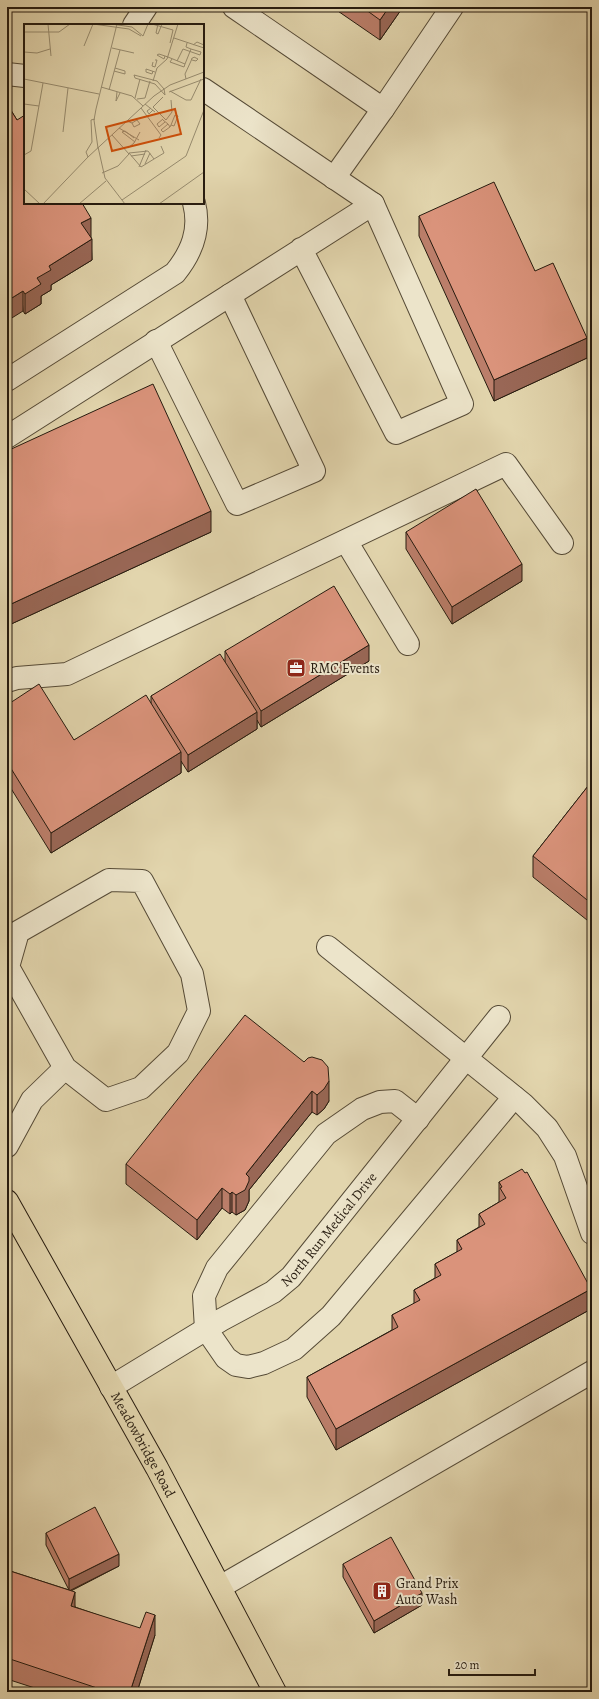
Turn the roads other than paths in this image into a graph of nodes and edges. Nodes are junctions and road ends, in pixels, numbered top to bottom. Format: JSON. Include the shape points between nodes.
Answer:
{"nodes":[{"id":1,"x":146,"y":7,"type":"edge"},
{"id":2,"x":234,"y":7,"type":"edge"},
{"id":3,"x":452,"y":7,"type":"edge"},
{"id":4,"x":135,"y":24,"type":"edge"},
{"id":5,"x":7,"y":74,"type":"edge"},
{"id":6,"x":24,"y":76,"type":"edge"},
{"id":7,"x":204,"y":90,"type":"edge"},
{"id":8,"x":383,"y":109,"type":"junction"},
{"id":9,"x":334,"y":178,"type":"junction"},
{"id":10,"x":194,"y":204,"type":"edge"},
{"id":11,"x":373,"y":204,"type":"junction"},
{"id":12,"x":301,"y":249,"type":"junction"},
{"id":13,"x":230,"y":295,"type":"junction"},
{"id":14,"x":156,"y":341,"type":"junction"},
{"id":15,"x":7,"y":380,"type":"edge"},
{"id":16,"x":7,"y":436,"type":"edge"},
{"id":17,"x":346,"y":540,"type":"junction"},
{"id":18,"x":562,"y":543,"type":"dead end"},
{"id":19,"x":408,"y":644,"type":"dead end"},
{"id":20,"x":7,"y":681,"type":"edge"},
{"id":21,"x":328,"y":947,"type":"dead end"},
{"id":22,"x":499,"y":1017,"type":"dead end"},
{"id":23,"x":466,"y":1058,"type":"junction"},
{"id":24,"x":65,"y":1068,"type":"junction"},
{"id":25,"x":514,"y":1097,"type":"junction"},
{"id":26,"x":418,"y":1119,"type":"junction"},
{"id":27,"x":7,"y":1146,"type":"edge"},
{"id":28,"x":7,"y":1201,"type":"edge"},
{"id":29,"x":592,"y":1233,"type":"edge"},
{"id":30,"x":206,"y":1329,"type":"junction"},
{"id":31,"x":592,"y":1372,"type":"edge"},
{"id":32,"x":111,"y":1387,"type":"junction"},
{"id":33,"x":220,"y":1587,"type":"junction"},
{"id":34,"x":275,"y":1692,"type":"edge"}],
"edges":[{"from":1,"to":4,"type":"street"},
{"from":2,"to":8,"type":"street"},
{"from":3,"to":8,"type":"street"},
{"from":5,"to":6,"type":"street"},
{"from":7,"to":9,"type":"street"},
{"from":8,"to":9,"type":"street"},
{"from":9,"to":11,"type":"street"},
{"from":10,"to":15,"type":"street","via":[[197,225],[193,242],[187,258],[175,273]]},
{"from":11,"to":12,"type":"street"},
{"from":11,"to":12,"type":"street","via":[[462,404],[396,433]]},
{"from":12,"to":13,"type":"street"},
{"from":13,"to":14,"type":"street"},
{"from":13,"to":14,"type":"street","via":[[314,471],[237,504]]},
{"from":14,"to":16,"type":"street"},
{"from":17,"to":18,"type":"street","via":[[506,464]]},
{"from":17,"to":19,"type":"street"},
{"from":17,"to":20,"type":"street","via":[[67,674]]},
{"from":21,"to":23,"type":"street"},
{"from":22,"to":23,"type":"street","name":"North Run Medical Drive"},
{"from":23,"to":25,"type":"street"},
{"from":23,"to":26,"type":"street","name":"North Run Medical Drive"},
{"from":24,"to":24,"type":"street","via":[[106,1100],[141,1088],[178,1052],[198,1011],[192,974],[142,881],[109,880],[18,932],[8,967]]},
{"from":24,"to":27,"type":"street","via":[[32,1100]]},
{"from":25,"to":29,"type":"street","via":[[547,1128],[565,1156]]},
{"from":25,"to":30,"type":"street","via":[[331,1316],[294,1349],[264,1363],[248,1367],[236,1366],[226,1358]]},
{"from":26,"to":30,"type":"street","name":"North Run Medical Drive","via":[[291,1277],[274,1292]]},
{"from":26,"to":30,"type":"street","via":[[395,1101],[380,1102],[362,1109],[326,1134],[217,1268],[204,1296]]},
{"from":28,"to":32,"type":"main road","name":"Meadowbridge Road"},
{"from":30,"to":32,"type":"street","name":"North Run Medical Drive"},
{"from":31,"to":33,"type":"street"},
{"from":32,"to":33,"type":"main road","name":"Meadowbridge Road"},
{"from":33,"to":34,"type":"main road","name":"Meadowbridge Road"}]}
